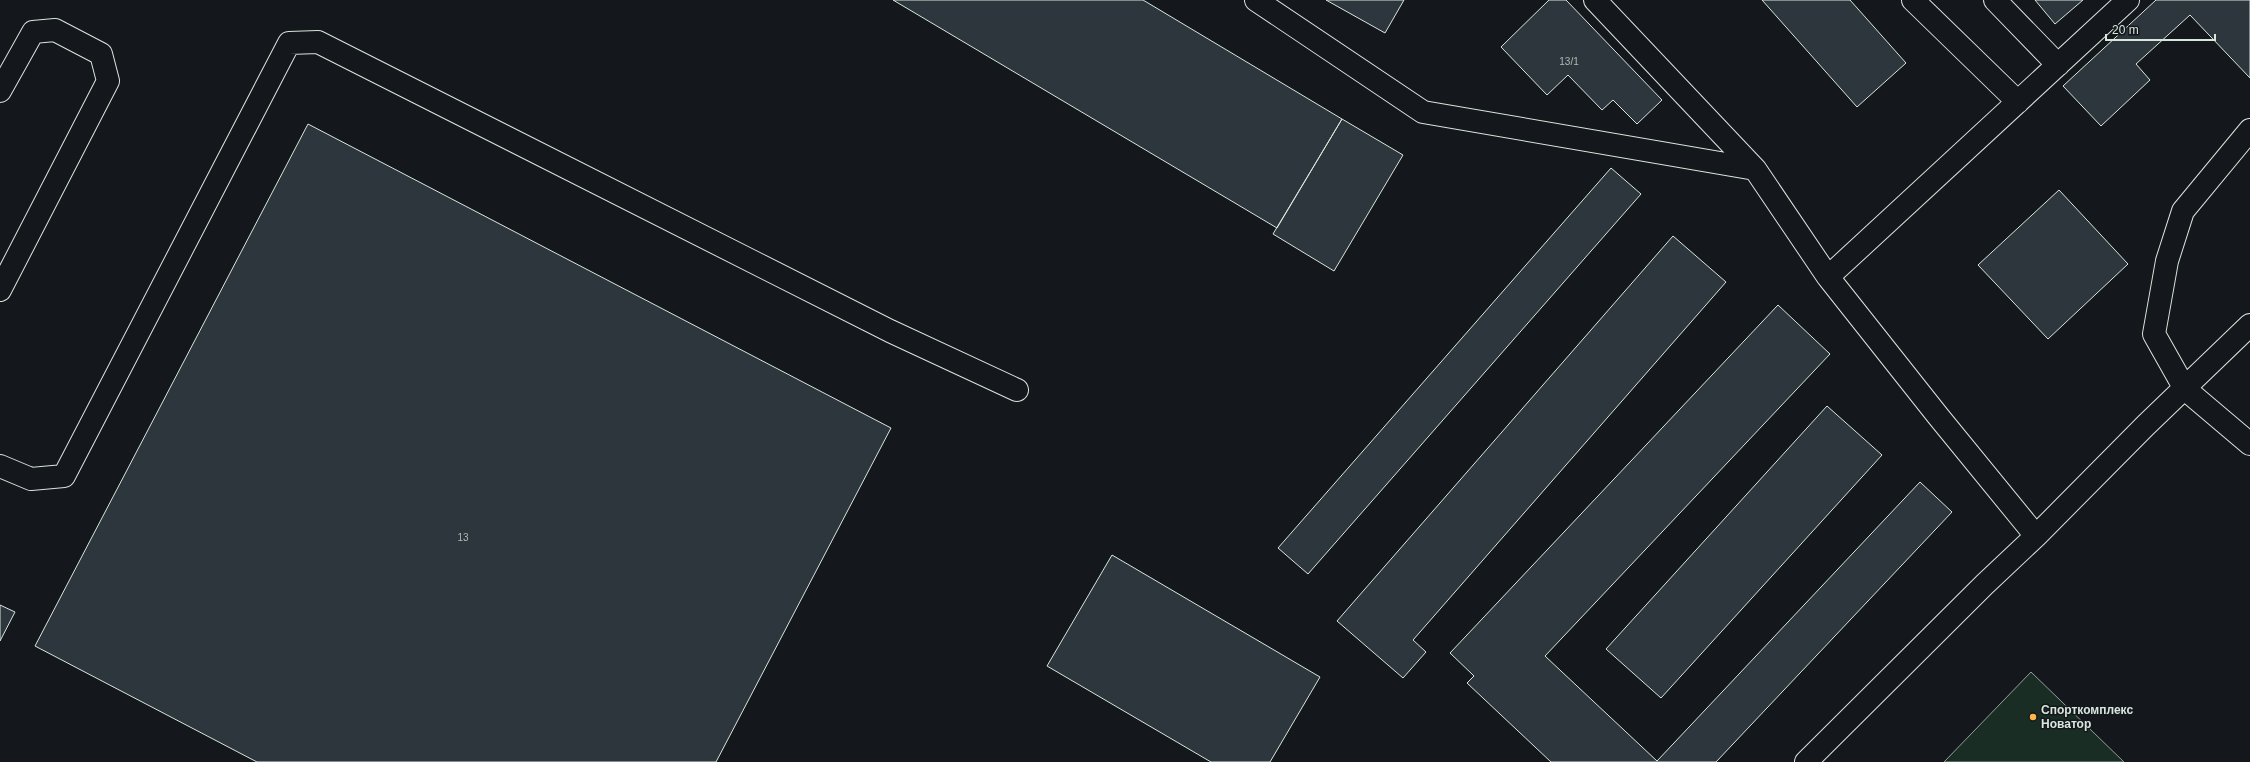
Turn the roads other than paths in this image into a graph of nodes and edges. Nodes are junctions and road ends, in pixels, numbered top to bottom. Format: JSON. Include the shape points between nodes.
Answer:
{"nodes":[{"id":1,"x":1256,"y":0,"type":"edge"},
{"id":2,"x":1596,"y":0,"type":"edge"},
{"id":3,"x":1913,"y":0,"type":"edge"},
{"id":4,"x":1995,"y":0,"type":"edge"},
{"id":5,"x":2128,"y":0,"type":"edge"},
{"id":6,"x":2058,"y":65,"type":"junction"},
{"id":7,"x":0,"y":91,"type":"edge"},
{"id":8,"x":2018,"y":102,"type":"junction"},
{"id":9,"x":2250,"y":130,"type":"edge"},
{"id":10,"x":1755,"y":169,"type":"junction"},
{"id":11,"x":1828,"y":277,"type":"junction"},
{"id":12,"x":0,"y":290,"type":"edge"},
{"id":13,"x":2250,"y":325,"type":"edge"},
{"id":14,"x":2185,"y":389,"type":"junction"},
{"id":15,"x":1017,"y":390,"type":"dead end"},
{"id":16,"x":2250,"y":444,"type":"edge"},
{"id":17,"x":0,"y":466,"type":"edge"},
{"id":18,"x":2036,"y":536,"type":"junction"},
{"id":19,"x":1806,"y":762,"type":"edge"}],
"edges":[{"from":1,"to":10,"type":"street","via":[[1423,112]]},
{"from":2,"to":10,"type":"street"},
{"from":3,"to":8,"type":"street"},
{"from":4,"to":6,"type":"street"},
{"from":5,"to":6,"type":"street"},
{"from":6,"to":8,"type":"street"},
{"from":7,"to":12,"type":"street","via":[[33,32],[55,30],[101,54],[108,80]]},
{"from":8,"to":11,"type":"street"},
{"from":9,"to":14,"type":"street","via":[[2183,211],[2166,261],[2154,334]]},
{"from":10,"to":11,"type":"street"},
{"from":11,"to":18,"type":"street"},
{"from":13,"to":14,"type":"street"},
{"from":14,"to":16,"type":"street"},
{"from":14,"to":18,"type":"street"},
{"from":15,"to":17,"type":"street","via":[[890,331],[318,42],[289,43],[64,476],[31,479]]},
{"from":18,"to":19,"type":"street"}]}
